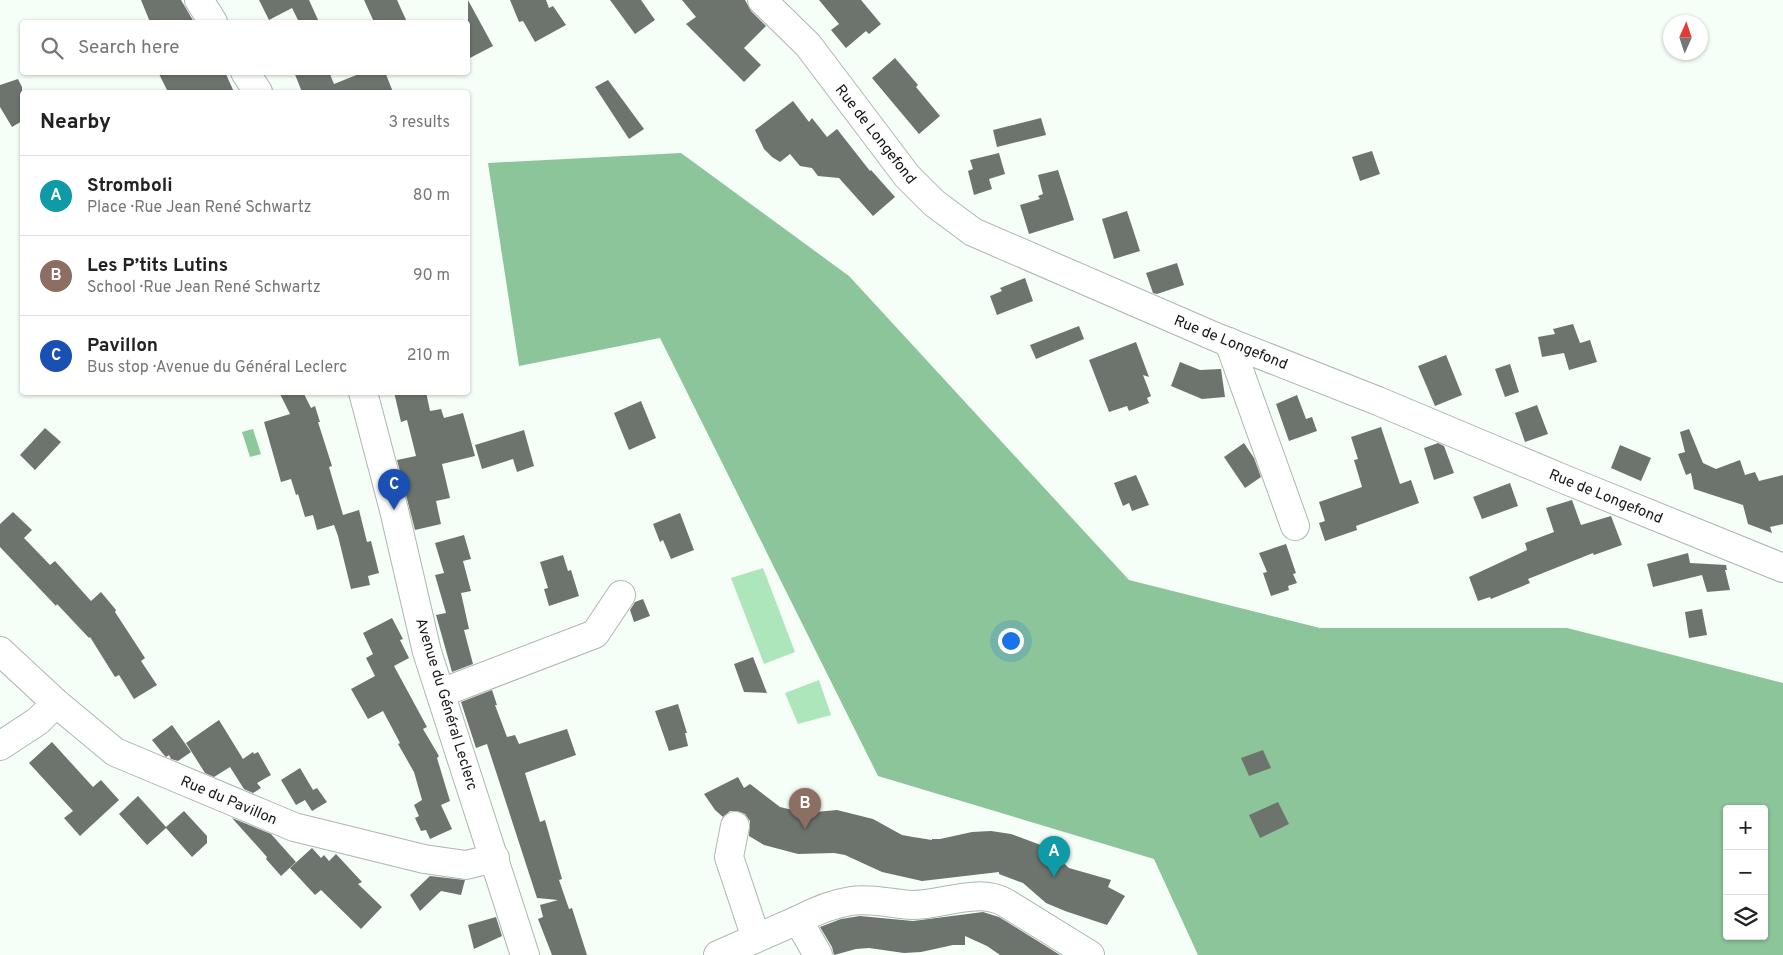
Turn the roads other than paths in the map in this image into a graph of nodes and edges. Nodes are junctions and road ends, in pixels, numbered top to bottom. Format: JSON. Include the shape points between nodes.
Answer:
{"nodes":[{"id":1,"x":199,"y":0,"type":"edge"},
{"id":2,"x":762,"y":0,"type":"edge"},
{"id":3,"x":212,"y":20,"type":"edge"},
{"id":4,"x":247,"y":75,"type":"edge"},
{"id":5,"x":257,"y":90,"type":"edge"},
{"id":6,"x":1229,"y":342,"type":"junction"},
{"id":7,"x":364,"y":395,"type":"edge"},
{"id":8,"x":1295,"y":526,"type":"dead end"},
{"id":9,"x":1783,"y":568,"type":"edge"},
{"id":10,"x":621,"y":595,"type":"dead end"},
{"id":11,"x":0,"y":651,"type":"edge"},
{"id":12,"x":441,"y":693,"type":"junction"},
{"id":13,"x":56,"y":703,"type":"junction"},
{"id":14,"x":0,"y":746,"type":"edge"},
{"id":15,"x":735,"y":826,"type":"dead end"},
{"id":16,"x":495,"y":858,"type":"junction"},
{"id":17,"x":798,"y":920,"type":"junction"},
{"id":18,"x":756,"y":938,"type":"junction"},
{"id":19,"x":525,"y":955,"type":"edge"},
{"id":20,"x":718,"y":955,"type":"edge"},
{"id":21,"x":818,"y":955,"type":"edge"},
{"id":22,"x":1090,"y":955,"type":"edge"}],
"edges":[{"from":1,"to":3,"type":"street"},
{"from":2,"to":6,"type":"street","name":"Rue de Longefond","via":[[808,45],[907,176],[934,203],[972,232]]},
{"from":4,"to":5,"type":"street"},
{"from":6,"to":8,"type":"street"},
{"from":6,"to":9,"type":"street","name":"Rue de Longefond"},
{"from":7,"to":12,"type":"street","name":"Avenue du Général Leclerc"},
{"from":10,"to":12,"type":"street","via":[[595,634]]},
{"from":11,"to":13,"type":"street","name":"Rue du Pavillon"},
{"from":12,"to":16,"type":"street","name":"Avenue du Général Leclerc"},
{"from":13,"to":14,"type":"street","via":[[38,721]]},
{"from":13,"to":16,"type":"street","name":"Rue du Pavillon","via":[[115,752],[294,827],[424,859],[466,865]]},
{"from":15,"to":18,"type":"street","via":[[729,857]]},
{"from":16,"to":19,"type":"street","name":"Avenue du Général Leclerc"},
{"from":17,"to":18,"type":"street"},
{"from":17,"to":21,"type":"street"},
{"from":17,"to":22,"type":"street","via":[[831,905],[853,900],[914,905],[985,896],[1006,903]]},
{"from":18,"to":20,"type":"street"}]}
